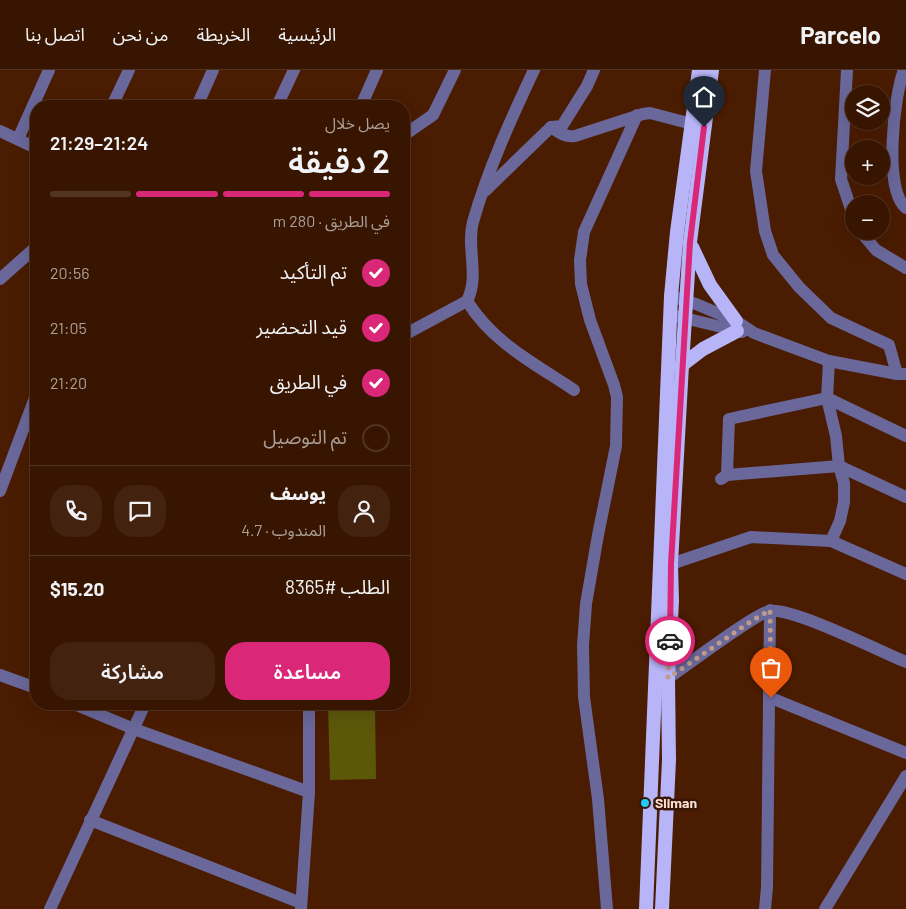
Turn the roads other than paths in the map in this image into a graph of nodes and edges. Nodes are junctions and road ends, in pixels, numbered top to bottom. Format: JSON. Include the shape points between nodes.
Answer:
{"nodes":[{"id":1,"x":49,"y":70,"type":"edge"},
{"id":2,"x":129,"y":70,"type":"edge"},
{"id":3,"x":213,"y":70,"type":"edge"},
{"id":4,"x":294,"y":70,"type":"edge"},
{"id":5,"x":377,"y":70,"type":"edge"},
{"id":6,"x":455,"y":70,"type":"edge"},
{"id":7,"x":534,"y":70,"type":"edge"},
{"id":8,"x":594,"y":70,"type":"edge"},
{"id":9,"x":699,"y":70,"type":"edge"},
{"id":10,"x":712,"y":70,"type":"edge"},
{"id":11,"x":765,"y":70,"type":"edge"},
{"id":12,"x":847,"y":70,"type":"edge"},
{"id":13,"x":904,"y":70,"type":"edge"},
{"id":14,"x":36,"y":100,"type":"edge"},
{"id":15,"x":115,"y":100,"type":"edge"},
{"id":16,"x":200,"y":100,"type":"edge"},
{"id":17,"x":280,"y":100,"type":"edge"},
{"id":18,"x":364,"y":100,"type":"edge"},
{"id":19,"x":30,"y":112,"type":"edge"},
{"id":20,"x":637,"y":115,"type":"junction"},
{"id":21,"x":692,"y":124,"type":"junction"},
{"id":22,"x":551,"y":127,"type":"junction"},
{"id":23,"x":0,"y":131,"type":"edge"},
{"id":24,"x":410,"y":131,"type":"edge"},
{"id":25,"x":18,"y":139,"type":"junction"},
{"id":26,"x":30,"y":145,"type":"edge"},
{"id":27,"x":482,"y":195,"type":"junction"},
{"id":28,"x":846,"y":195,"type":"edge"},
{"id":29,"x":906,"y":208,"type":"edge"},
{"id":30,"x":868,"y":240,"type":"edge"},
{"id":31,"x":690,"y":242,"type":"junction"},
{"id":32,"x":30,"y":252,"type":"edge"},
{"id":33,"x":906,"y":268,"type":"edge"},
{"id":34,"x":0,"y":279,"type":"edge"},
{"id":35,"x":671,"y":296,"type":"junction"},
{"id":36,"x":467,"y":300,"type":"junction"},
{"id":37,"x":687,"y":300,"type":"junction"},
{"id":38,"x":670,"y":315,"type":"junction"},
{"id":39,"x":686,"y":319,"type":"junction"},
{"id":40,"x":737,"y":326,"type":"junction"},
{"id":41,"x":410,"y":332,"type":"edge"},
{"id":42,"x":829,"y":361,"type":"junction"},
{"id":43,"x":682,"y":365,"type":"junction"},
{"id":44,"x":901,"y":374,"type":"edge"},
{"id":45,"x":574,"y":390,"type":"dead end"},
{"id":46,"x":827,"y":398,"type":"junction"},
{"id":47,"x":30,"y":412,"type":"edge"},
{"id":48,"x":906,"y":436,"type":"edge"},
{"id":49,"x":839,"y":466,"type":"junction"},
{"id":50,"x":0,"y":491,"type":"edge"},
{"id":51,"x":906,"y":496,"type":"edge"},
{"id":52,"x":831,"y":541,"type":"junction"},
{"id":53,"x":671,"y":564,"type":"junction"},
{"id":54,"x":906,"y":574,"type":"edge"},
{"id":55,"x":770,"y":610,"type":"junction"},
{"id":56,"x":906,"y":662,"type":"edge"},
{"id":57,"x":0,"y":675,"type":"edge"},
{"id":58,"x":668,"y":678,"type":"junction"},
{"id":59,"x":30,"y":686,"type":"edge"},
{"id":60,"x":771,"y":698,"type":"junction"},
{"id":61,"x":88,"y":710,"type":"edge"},
{"id":62,"x":142,"y":710,"type":"edge"},
{"id":63,"x":309,"y":710,"type":"edge"},
{"id":64,"x":134,"y":729,"type":"junction"},
{"id":65,"x":906,"y":753,"type":"edge"},
{"id":66,"x":906,"y":776,"type":"edge"},
{"id":67,"x":309,"y":792,"type":"junction"},
{"id":68,"x":90,"y":820,"type":"junction"},
{"id":69,"x":301,"y":906,"type":"edge"},
{"id":70,"x":50,"y":909,"type":"edge"},
{"id":71,"x":607,"y":909,"type":"edge"},
{"id":72,"x":646,"y":909,"type":"edge"},
{"id":73,"x":662,"y":909,"type":"edge"},
{"id":74,"x":765,"y":909,"type":"edge"},
{"id":75,"x":825,"y":909,"type":"edge"}],
"edges":[{"from":1,"to":14,"type":"street"},
{"from":2,"to":15,"type":"street"},
{"from":3,"to":16,"type":"street"},
{"from":4,"to":17,"type":"street"},
{"from":5,"to":18,"type":"street"},
{"from":6,"to":24,"type":"street","via":[[433,115]]},
{"from":7,"to":27,"type":"street","via":[[506,130]]},
{"from":8,"to":22,"type":"street","via":[[562,126]]},
{"from":9,"to":21,"type":"highway"},
{"from":10,"to":31,"type":"highway"},
{"from":11,"to":44,"type":"street","via":[[756,170],[765,231],[774,254],[799,287],[831,318],[889,345]]},
{"from":12,"to":28,"type":"street","via":[[841,179]]},
{"from":13,"to":29,"type":"street","via":[[894,104],[893,172],[898,196]]},
{"from":19,"to":25,"type":"street"},
{"from":20,"to":21,"type":"street","via":[[650,113]]},
{"from":20,"to":22,"type":"street","via":[[568,137]]},
{"from":20,"to":71,"type":"street","via":[[584,232],[580,260],[581,284],[590,320],[616,397],[616,446],[586,604],[583,645],[584,697],[598,798]]},
{"from":21,"to":35,"type":"highway"},
{"from":22,"to":27,"type":"street"},
{"from":23,"to":25,"type":"street"},
{"from":25,"to":26,"type":"street"},
{"from":27,"to":36,"type":"street","via":[[473,224],[473,284]]},
{"from":30,"to":33,"type":"street","via":[[876,250]]},
{"from":31,"to":37,"type":"highway"},
{"from":31,"to":40,"type":"highway","via":[[710,285]]},
{"from":32,"to":34,"type":"street"},
{"from":35,"to":37,"type":"street"},
{"from":35,"to":38,"type":"highway"},
{"from":36,"to":41,"type":"street"},
{"from":36,"to":45,"type":"street","via":[[498,339]]},
{"from":37,"to":39,"type":"highway"},
{"from":37,"to":40,"type":"street"},
{"from":38,"to":39,"type":"street"},
{"from":38,"to":72,"type":"highway"},
{"from":39,"to":40,"type":"street"},
{"from":39,"to":43,"type":"highway"},
{"from":40,"to":42,"type":"street"},
{"from":40,"to":43,"type":"highway"},
{"from":42,"to":44,"type":"street"},
{"from":42,"to":46,"type":"street"},
{"from":43,"to":53,"type":"highway"},
{"from":46,"to":48,"type":"street"},
{"from":46,"to":49,"type":"street"},
{"from":46,"to":49,"type":"street","via":[[729,419],[724,477]]},
{"from":47,"to":50,"type":"street"},
{"from":49,"to":51,"type":"street"},
{"from":49,"to":52,"type":"street","via":[[844,483],[844,502]]},
{"from":52,"to":53,"type":"street","via":[[751,538]]},
{"from":52,"to":54,"type":"street"},
{"from":53,"to":58,"type":"highway"},
{"from":55,"to":56,"type":"street","via":[[791,613]]},
{"from":55,"to":58,"type":"street"},
{"from":55,"to":60,"type":"street"},
{"from":57,"to":59,"type":"street"},
{"from":58,"to":73,"type":"highway","via":[[669,760]]},
{"from":60,"to":65,"type":"street"},
{"from":60,"to":74,"type":"street"},
{"from":61,"to":64,"type":"street"},
{"from":62,"to":64,"type":"street"},
{"from":63,"to":67,"type":"street"},
{"from":64,"to":67,"type":"street"},
{"from":64,"to":68,"type":"street"},
{"from":66,"to":75,"type":"street"},
{"from":67,"to":69,"type":"street"},
{"from":68,"to":69,"type":"street"},
{"from":68,"to":70,"type":"street"}]}
